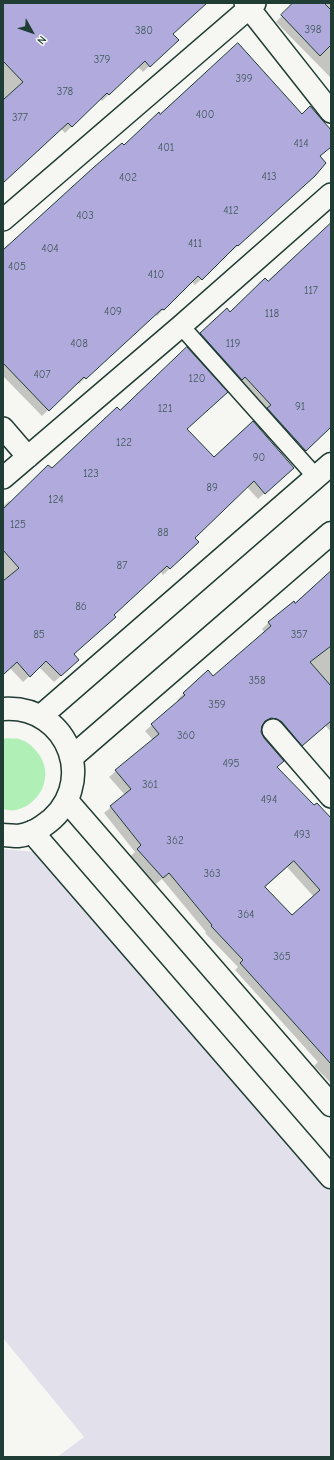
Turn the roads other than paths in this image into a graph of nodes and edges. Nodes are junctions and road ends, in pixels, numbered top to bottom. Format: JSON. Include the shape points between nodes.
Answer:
{"nodes":[{"id":1,"x":250,"y":5,"type":"edge"},
{"id":2,"x":331,"y":112,"type":"edge"},
{"id":3,"x":331,"y":194,"type":"edge"},
{"id":4,"x":3,"y":220,"type":"edge"},
{"id":5,"x":181,"y":326,"type":"junction"},
{"id":6,"x":3,"y":428,"type":"edge"},
{"id":7,"x":28,"y":457,"type":"junction"},
{"id":8,"x":323,"y":470,"type":"edge"},
{"id":9,"x":3,"y":478,"type":"edge"},
{"id":10,"x":331,"y":533,"type":"edge"},
{"id":11,"x":3,"y":709,"type":"edge"},
{"id":12,"x":41,"y":716,"type":"junction"},
{"id":13,"x":273,"y":730,"type":"dead end"},
{"id":14,"x":72,"y":757,"type":"junction"},
{"id":15,"x":324,"y":775,"type":"edge"},
{"id":16,"x":331,"y":797,"type":"edge"},
{"id":17,"x":67,"y":801,"type":"junction"},
{"id":18,"x":32,"y":832,"type":"junction"},
{"id":19,"x":3,"y":835,"type":"edge"},
{"id":20,"x":331,"y":1105,"type":"edge"},
{"id":21,"x":331,"y":1177,"type":"edge"}],
"edges":[{"from":1,"to":2,"type":"street"},
{"from":1,"to":4,"type":"street"},
{"from":3,"to":5,"type":"street"},
{"from":5,"to":7,"type":"street"},
{"from":5,"to":8,"type":"street"},
{"from":6,"to":7,"type":"street"},
{"from":7,"to":9,"type":"street"},
{"from":8,"to":12,"type":"main road"},
{"from":10,"to":14,"type":"main road"},
{"from":11,"to":12,"type":"main road","via":[[31,712]]},
{"from":12,"to":14,"type":"main road","via":[[51,723],[65,740]]},
{"from":13,"to":15,"type":"street"},
{"from":14,"to":17,"type":"main road","via":[[73,783]]},
{"from":15,"to":16,"type":"street"},
{"from":17,"to":18,"type":"main road","via":[[53,819]]},
{"from":17,"to":20,"type":"main road"},
{"from":18,"to":19,"type":"main road","via":[[19,836]]},
{"from":18,"to":21,"type":"main road"}]}
